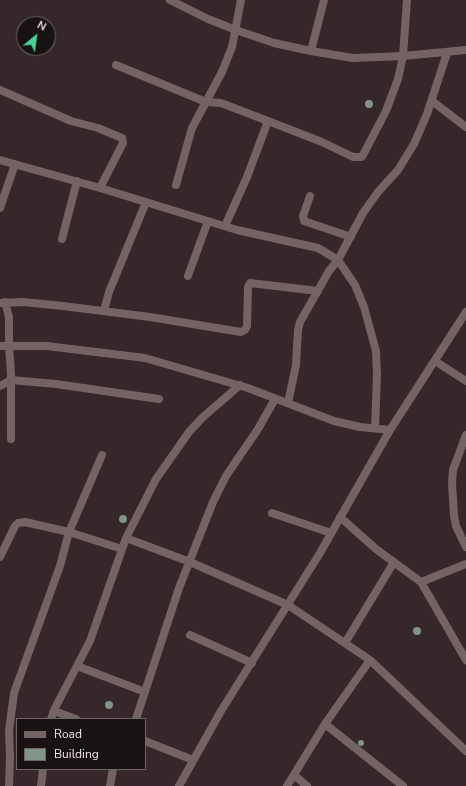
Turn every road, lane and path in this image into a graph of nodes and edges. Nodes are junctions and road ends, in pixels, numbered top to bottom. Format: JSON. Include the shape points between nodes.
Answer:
{"nodes":[{"id":1,"x":170,"y":0,"type":"edge"},
{"id":2,"x":241,"y":0,"type":"edge"},
{"id":3,"x":324,"y":0,"type":"edge"},
{"id":4,"x":407,"y":0,"type":"edge"},
{"id":5,"x":236,"y":30,"type":"junction"},
{"id":6,"x":466,"y":50,"type":"edge"},
{"id":7,"x":311,"y":51,"type":"junction"},
{"id":8,"x":447,"y":53,"type":"junction"},
{"id":9,"x":403,"y":56,"type":"junction"},
{"id":10,"x":116,"y":65,"type":"dead end"},
{"id":11,"x":0,"y":90,"type":"edge"},
{"id":12,"x":206,"y":102,"type":"junction"},
{"id":13,"x":432,"y":102,"type":"junction"},
{"id":14,"x":268,"y":121,"type":"junction"},
{"id":15,"x":466,"y":127,"type":"edge"},
{"id":16,"x":0,"y":160,"type":"edge"},
{"id":17,"x":15,"y":164,"type":"junction"},
{"id":18,"x":77,"y":181,"type":"junction"},
{"id":19,"x":176,"y":185,"type":"dead end"},
{"id":20,"x":100,"y":188,"type":"junction"},
{"id":21,"x":310,"y":196,"type":"dead end"},
{"id":22,"x":146,"y":202,"type":"junction"},
{"id":23,"x":0,"y":208,"type":"edge"},
{"id":24,"x":208,"y":221,"type":"junction"},
{"id":25,"x":225,"y":226,"type":"junction"},
{"id":26,"x":351,"y":237,"type":"junction"},
{"id":27,"x":62,"y":239,"type":"dead end"},
{"id":28,"x":338,"y":260,"type":"junction"},
{"id":29,"x":188,"y":276,"type":"dead end"},
{"id":30,"x":318,"y":291,"type":"junction"},
{"id":31,"x":2,"y":303,"type":"edge"},
{"id":32,"x":104,"y":312,"type":"junction"},
{"id":33,"x":466,"y":312,"type":"edge"},
{"id":34,"x":9,"y":345,"type":"junction"},
{"id":35,"x":0,"y":346,"type":"edge"},
{"id":36,"x":435,"y":361,"type":"junction"},
{"id":37,"x":11,"y":380,"type":"junction"},
{"id":38,"x":466,"y":381,"type":"edge"},
{"id":39,"x":240,"y":385,"type":"junction"},
{"id":40,"x":0,"y":386,"type":"edge"},
{"id":41,"x":159,"y":399,"type":"dead end"},
{"id":42,"x":276,"y":399,"type":"junction"},
{"id":43,"x":288,"y":403,"type":"junction"},
{"id":44,"x":375,"y":428,"type":"junction"},
{"id":45,"x":390,"y":430,"type":"junction"},
{"id":46,"x":466,"y":435,"type":"edge"},
{"id":47,"x":11,"y":438,"type":"dead end"},
{"id":48,"x":102,"y":455,"type":"dead end"},
{"id":49,"x":272,"y":513,"type":"dead end"},
{"id":50,"x":340,"y":517,"type":"junction"},
{"id":51,"x":69,"y":532,"type":"junction"},
{"id":52,"x":331,"y":534,"type":"junction"},
{"id":53,"x":126,"y":538,"type":"junction"},
{"id":54,"x":466,"y":547,"type":"edge"},
{"id":55,"x":122,"y":549,"type":"junction"},
{"id":56,"x":0,"y":557,"type":"edge"},
{"id":57,"x":190,"y":562,"type":"junction"},
{"id":58,"x":394,"y":562,"type":"junction"},
{"id":59,"x":466,"y":564,"type":"edge"},
{"id":60,"x":421,"y":582,"type":"junction"},
{"id":61,"x":288,"y":605,"type":"junction"},
{"id":62,"x":190,"y":636,"type":"dead end"},
{"id":63,"x":345,"y":643,"type":"junction"},
{"id":64,"x":370,"y":660,"type":"junction"},
{"id":65,"x":466,"y":660,"type":"edge"},
{"id":66,"x":252,"y":663,"type":"junction"},
{"id":67,"x":77,"y":666,"type":"junction"},
{"id":68,"x":145,"y":692,"type":"junction"},
{"id":69,"x":53,"y":715,"type":"edge"},
{"id":70,"x":70,"y":718,"type":"edge"},
{"id":71,"x":136,"y":718,"type":"edge"},
{"id":72,"x":325,"y":724,"type":"junction"},
{"id":73,"x":0,"y":729,"type":"edge"},
{"id":74,"x":9,"y":730,"type":"junction"},
{"id":75,"x":146,"y":741,"type":"edge"},
{"id":76,"x":466,"y":751,"type":"edge"},
{"id":77,"x":193,"y":760,"type":"junction"},
{"id":78,"x":43,"y":770,"type":"edge"},
{"id":79,"x":113,"y":770,"type":"edge"},
{"id":80,"x":294,"y":775,"type":"junction"},
{"id":81,"x":9,"y":786,"type":"edge"},
{"id":82,"x":41,"y":786,"type":"edge"},
{"id":83,"x":110,"y":786,"type":"edge"},
{"id":84,"x":178,"y":786,"type":"edge"},
{"id":85,"x":287,"y":786,"type":"edge"},
{"id":86,"x":307,"y":786,"type":"edge"},
{"id":87,"x":403,"y":786,"type":"edge"}],
"edges":[{"from":1,"to":5,"type":"street"},
{"from":2,"to":5,"type":"street"},
{"from":3,"to":7,"type":"street"},
{"from":4,"to":9,"type":"street"},
{"from":5,"to":7,"type":"street","via":[[274,43]]},
{"from":5,"to":12,"type":"street","via":[[222,72]]},
{"from":6,"to":8,"type":"street"},
{"from":7,"to":9,"type":"street","via":[[353,58]]},
{"from":8,"to":9,"type":"street"},
{"from":8,"to":13,"type":"street"},
{"from":9,"to":14,"type":"street","via":[[398,79],[386,111],[361,158],[353,157]]},
{"from":10,"to":12,"type":"street"},
{"from":11,"to":20,"type":"street","via":[[71,121],[122,138],[123,143]]},
{"from":12,"to":14,"type":"street","via":[[221,103]]},
{"from":12,"to":19,"type":"street","via":[[192,128]]},
{"from":13,"to":15,"type":"street"},
{"from":13,"to":26,"type":"street","via":[[414,144],[398,170],[363,213]]},
{"from":14,"to":25,"type":"street"},
{"from":16,"to":17,"type":"street"},
{"from":17,"to":18,"type":"street"},
{"from":17,"to":23,"type":"street"},
{"from":18,"to":20,"type":"street"},
{"from":18,"to":27,"type":"street"},
{"from":20,"to":22,"type":"street"},
{"from":21,"to":26,"type":"street","via":[[304,220]]},
{"from":22,"to":24,"type":"street"},
{"from":22,"to":32,"type":"street","via":[[109,292]]},
{"from":24,"to":25,"type":"street"},
{"from":24,"to":29,"type":"street"},
{"from":25,"to":28,"type":"street","via":[[318,248]]},
{"from":26,"to":28,"type":"street"},
{"from":28,"to":30,"type":"street","via":[[329,270]]},
{"from":28,"to":44,"type":"street","via":[[355,285],[376,351]]},
{"from":30,"to":32,"type":"street","via":[[250,283],[247,326],[241,332]]},
{"from":30,"to":43,"type":"street","via":[[298,330],[296,365]]},
{"from":31,"to":32,"type":"street","via":[[30,303]]},
{"from":31,"to":34,"type":"street","via":[[10,317]]},
{"from":33,"to":36,"type":"street"},
{"from":34,"to":35,"type":"street"},
{"from":34,"to":37,"type":"street"},
{"from":34,"to":39,"type":"street","via":[[47,346],[145,358]]},
{"from":36,"to":38,"type":"street"},
{"from":36,"to":45,"type":"street"},
{"from":37,"to":40,"type":"street"},
{"from":37,"to":41,"type":"street"},
{"from":37,"to":47,"type":"street"},
{"from":39,"to":42,"type":"street"},
{"from":39,"to":53,"type":"street","via":[[203,417],[180,444],[156,480]]},
{"from":42,"to":43,"type":"street"},
{"from":42,"to":57,"type":"street","via":[[226,476]]},
{"from":43,"to":44,"type":"street","via":[[334,421]]},
{"from":44,"to":45,"type":"street"},
{"from":45,"to":50,"type":"street"},
{"from":46,"to":54,"type":"street","via":[[453,470],[452,483],[456,526]]},
{"from":48,"to":51,"type":"street"},
{"from":49,"to":52,"type":"street"},
{"from":50,"to":52,"type":"street"},
{"from":50,"to":58,"type":"street"},
{"from":51,"to":55,"type":"street"},
{"from":51,"to":56,"type":"street","via":[[21,522],[15,526]]},
{"from":51,"to":74,"type":"street","via":[[60,566],[14,692]]},
{"from":52,"to":61,"type":"street"},
{"from":53,"to":55,"type":"street"},
{"from":53,"to":57,"type":"street"},
{"from":55,"to":67,"type":"street","via":[[90,641]]},
{"from":57,"to":61,"type":"street"},
{"from":57,"to":68,"type":"street"},
{"from":58,"to":60,"type":"street"},
{"from":58,"to":63,"type":"street"},
{"from":59,"to":60,"type":"street"},
{"from":60,"to":65,"type":"street"},
{"from":61,"to":63,"type":"street"},
{"from":61,"to":66,"type":"street"},
{"from":62,"to":66,"type":"street"},
{"from":63,"to":64,"type":"street"},
{"from":64,"to":72,"type":"street"},
{"from":64,"to":76,"type":"street"},
{"from":66,"to":77,"type":"street"},
{"from":67,"to":68,"type":"street"},
{"from":67,"to":69,"type":"street"},
{"from":68,"to":71,"type":"street"},
{"from":69,"to":70,"type":"street"},
{"from":72,"to":80,"type":"street"},
{"from":72,"to":87,"type":"street"},
{"from":73,"to":74,"type":"street"},
{"from":74,"to":81,"type":"street"},
{"from":75,"to":77,"type":"street"},
{"from":77,"to":84,"type":"street"},
{"from":78,"to":82,"type":"street"},
{"from":79,"to":83,"type":"street"},
{"from":80,"to":85,"type":"street"},
{"from":80,"to":86,"type":"street"}]}
